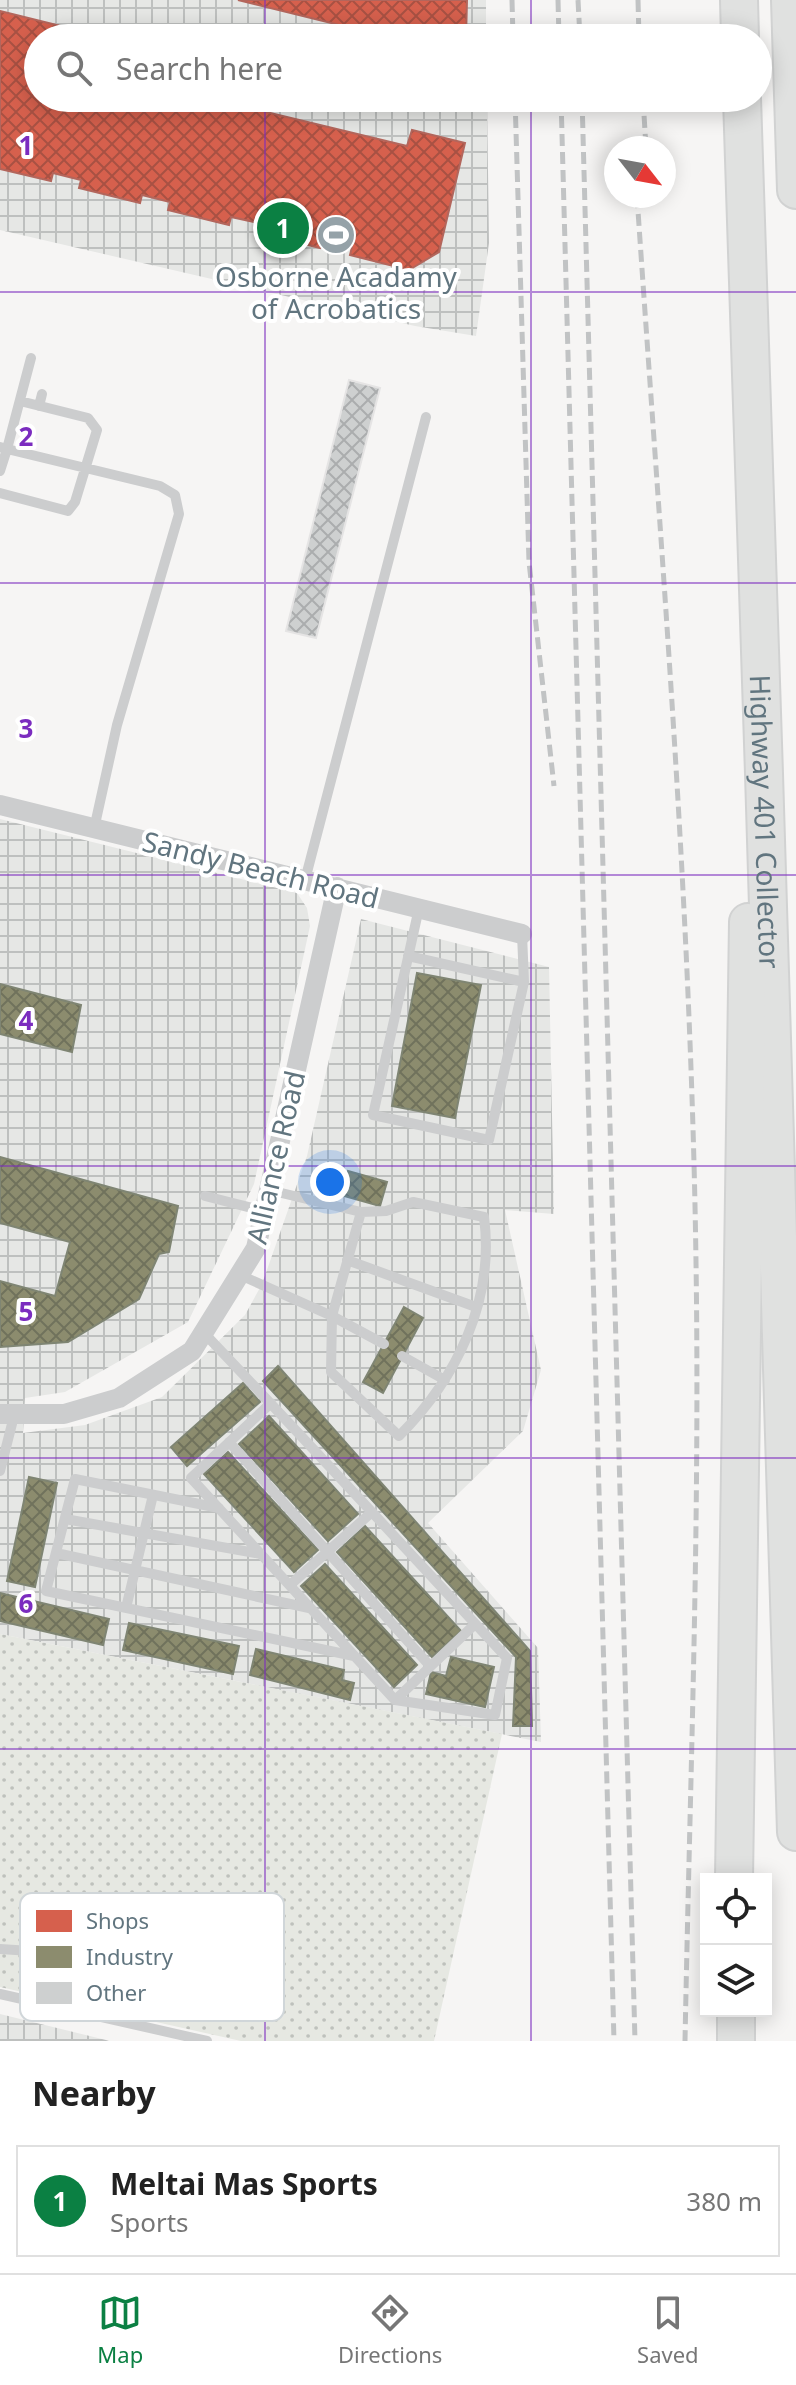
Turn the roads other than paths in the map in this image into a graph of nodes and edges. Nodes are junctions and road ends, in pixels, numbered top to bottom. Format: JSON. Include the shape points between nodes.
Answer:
{"nodes":[{"id":1,"x":739,"y":0,"type":"edge"},
{"id":2,"x":790,"y":0,"type":"edge"},
{"id":3,"x":740,"y":24,"type":"edge"},
{"id":4,"x":742,"y":112,"type":"edge"},
{"id":5,"x":796,"y":190,"type":"edge"},
{"id":6,"x":31,"y":358,"type":"dead end"},
{"id":7,"x":42,"y":394,"type":"dead end"},
{"id":8,"x":20,"y":401,"type":"junction"},
{"id":9,"x":39,"y":406,"type":"junction"},
{"id":10,"x":426,"y":417,"type":"dead end"},
{"id":11,"x":3,"y":448,"type":"edge"},
{"id":12,"x":87,"y":467,"type":"junction"},
{"id":13,"x":0,"y":471,"type":"edge"},
{"id":14,"x":0,"y":493,"type":"edge"},
{"id":15,"x":0,"y":805,"type":"edge"},
{"id":16,"x":94,"y":829,"type":"junction"},
{"id":17,"x":764,"y":842,"type":"junction"},
{"id":18,"x":305,"y":880,"type":"junction"},
{"id":19,"x":337,"y":887,"type":"junction"},
{"id":20,"x":419,"y":908,"type":"junction"},
{"id":21,"x":522,"y":934,"type":"joint"},
{"id":22,"x":408,"y":956,"type":"junction"},
{"id":23,"x":524,"y":982,"type":"junction"},
{"id":24,"x":269,"y":1190,"type":"junction"},
{"id":25,"x":205,"y":1196,"type":"dead end"},
{"id":26,"x":264,"y":1211,"type":"junction"},
{"id":27,"x":361,"y":1212,"type":"junction"},
{"id":28,"x":347,"y":1260,"type":"junction"},
{"id":29,"x":240,"y":1275,"type":"junction"},
{"id":30,"x":476,"y":1307,"type":"junction"},
{"id":31,"x":332,"y":1316,"type":"junction"},
{"id":32,"x":204,"y":1333,"type":"junction"},
{"id":33,"x":384,"y":1344,"type":"dead end"},
{"id":34,"x":402,"y":1356,"type":"dead end"},
{"id":35,"x":445,"y":1380,"type":"junction"},
{"id":36,"x":271,"y":1403,"type":"junction"},
{"id":37,"x":7,"y":1415,"type":"edge"},
{"id":38,"x":229,"y":1442,"type":"junction"},
{"id":39,"x":0,"y":1470,"type":"edge"},
{"id":40,"x":153,"y":1495,"type":"junction"},
{"id":41,"x":219,"y":1508,"type":"junction"},
{"id":42,"x":372,"y":1512,"type":"junction"},
{"id":43,"x":65,"y":1519,"type":"junction"},
{"id":44,"x":144,"y":1533,"type":"junction"},
{"id":45,"x":327,"y":1552,"type":"junction"},
{"id":46,"x":56,"y":1553,"type":"junction"},
{"id":47,"x":261,"y":1554,"type":"junction"},
{"id":48,"x":135,"y":1570,"type":"junction"},
{"id":49,"x":290,"y":1585,"type":"junction"},
{"id":50,"x":126,"y":1608,"type":"junction"},
{"id":51,"x":311,"y":1608,"type":"junction"},
{"id":52,"x":475,"y":1624,"type":"junction"},
{"id":53,"x":354,"y":1656,"type":"junction"},
{"id":54,"x":430,"y":1666,"type":"junction"},
{"id":55,"x":395,"y":1700,"type":"junction"},
{"id":56,"x":796,"y":1832,"type":"edge"},
{"id":57,"x":734,"y":1873,"type":"edge"},
{"id":58,"x":0,"y":1949,"type":"edge"},
{"id":59,"x":20,"y":1950,"type":"edge"},
{"id":60,"x":0,"y":1994,"type":"edge"},
{"id":61,"x":20,"y":1998,"type":"edge"},
{"id":62,"x":736,"y":2017,"type":"edge"},
{"id":63,"x":127,"y":2021,"type":"edge"},
{"id":64,"x":207,"y":2041,"type":"edge"},
{"id":65,"x":736,"y":2041,"type":"edge"}],
"edges":[{"from":1,"to":3,"type":"highway"},
{"from":2,"to":5,"type":"highway"},
{"from":4,"to":17,"type":"highway","name":"Highway 401 Collector"},
{"from":6,"to":8,"type":"lane"},
{"from":7,"to":9,"type":"lane"},
{"from":8,"to":9,"type":"lane"},
{"from":8,"to":11,"type":"lane"},
{"from":9,"to":12,"type":"lane","via":[[88,418],[97,430]]},
{"from":10,"to":18,"type":"lane"},
{"from":11,"to":12,"type":"lane"},
{"from":11,"to":13,"type":"lane"},
{"from":12,"to":14,"type":"lane","via":[[68,511]]},
{"from":12,"to":16,"type":"lane","via":[[160,486],[175,495],[179,514],[117,725]]},
{"from":15,"to":16,"type":"street","name":"Sandy Beach Road"},
{"from":16,"to":18,"type":"street","name":"Sandy Beach Road"},
{"from":17,"to":56,"type":"highway","name":"Highway 401 Collector","via":[[778,1126]]},
{"from":17,"to":57,"type":"highway","via":[[746,930]]},
{"from":18,"to":19,"type":"street","name":"Sandy Beach Road"},
{"from":19,"to":20,"type":"street","name":"Sandy Beach Road"},
{"from":19,"to":24,"type":"street","name":"Alliance Road"},
{"from":20,"to":21,"type":"street","name":"Sandy Beach Road"},
{"from":20,"to":22,"type":"lane"},
{"from":21,"to":23,"type":"lane"},
{"from":22,"to":23,"type":"lane"},
{"from":22,"to":23,"type":"lane","via":[[373,1115],[489,1140]]},
{"from":24,"to":26,"type":"street","name":"Alliance Road"},
{"from":24,"to":27,"type":"lane"},
{"from":25,"to":26,"type":"lane"},
{"from":26,"to":29,"type":"street","name":"Alliance Road","via":[[256,1248]]},
{"from":27,"to":28,"type":"lane"},
{"from":27,"to":30,"type":"lane","via":[[413,1202],[484,1217],[488,1248]]},
{"from":28,"to":30,"type":"lane"},
{"from":28,"to":31,"type":"lane"},
{"from":29,"to":31,"type":"lane"},
{"from":29,"to":32,"type":"street","name":"Alliance Road"},
{"from":30,"to":35,"type":"lane","via":[[469,1341]]},
{"from":31,"to":33,"type":"lane"},
{"from":31,"to":35,"type":"lane","via":[[331,1372],[399,1436],[429,1407]]},
{"from":32,"to":36,"type":"lane"},
{"from":32,"to":37,"type":"street","name":"Alliance Road","via":[[192,1351],[119,1398],[64,1414]]},
{"from":34,"to":35,"type":"lane"},
{"from":36,"to":38,"type":"lane"},
{"from":36,"to":42,"type":"lane"},
{"from":37,"to":39,"type":"lane"},
{"from":38,"to":41,"type":"lane","via":[[191,1478]]},
{"from":38,"to":45,"type":"lane"},
{"from":40,"to":41,"type":"lane"},
{"from":40,"to":43,"type":"lane","via":[[75,1479]]},
{"from":40,"to":44,"type":"lane"},
{"from":41,"to":47,"type":"lane"},
{"from":42,"to":45,"type":"lane"},
{"from":42,"to":52,"type":"lane"},
{"from":43,"to":44,"type":"lane"},
{"from":43,"to":46,"type":"lane"},
{"from":44,"to":47,"type":"lane"},
{"from":44,"to":48,"type":"lane"},
{"from":45,"to":49,"type":"lane"},
{"from":45,"to":54,"type":"lane"},
{"from":46,"to":48,"type":"lane"},
{"from":46,"to":50,"type":"lane","via":[[46,1591]]},
{"from":47,"to":49,"type":"lane"},
{"from":48,"to":50,"type":"lane"},
{"from":48,"to":51,"type":"lane"},
{"from":49,"to":51,"type":"lane"},
{"from":50,"to":53,"type":"lane"},
{"from":51,"to":53,"type":"lane"},
{"from":52,"to":54,"type":"lane"},
{"from":52,"to":55,"type":"lane","via":[[507,1658],[495,1715]]},
{"from":53,"to":55,"type":"lane"},
{"from":54,"to":55,"type":"lane"},
{"from":58,"to":59,"type":"lane"},
{"from":60,"to":61,"type":"lane"},
{"from":62,"to":65,"type":"highway"},
{"from":63,"to":64,"type":"lane"}]}
